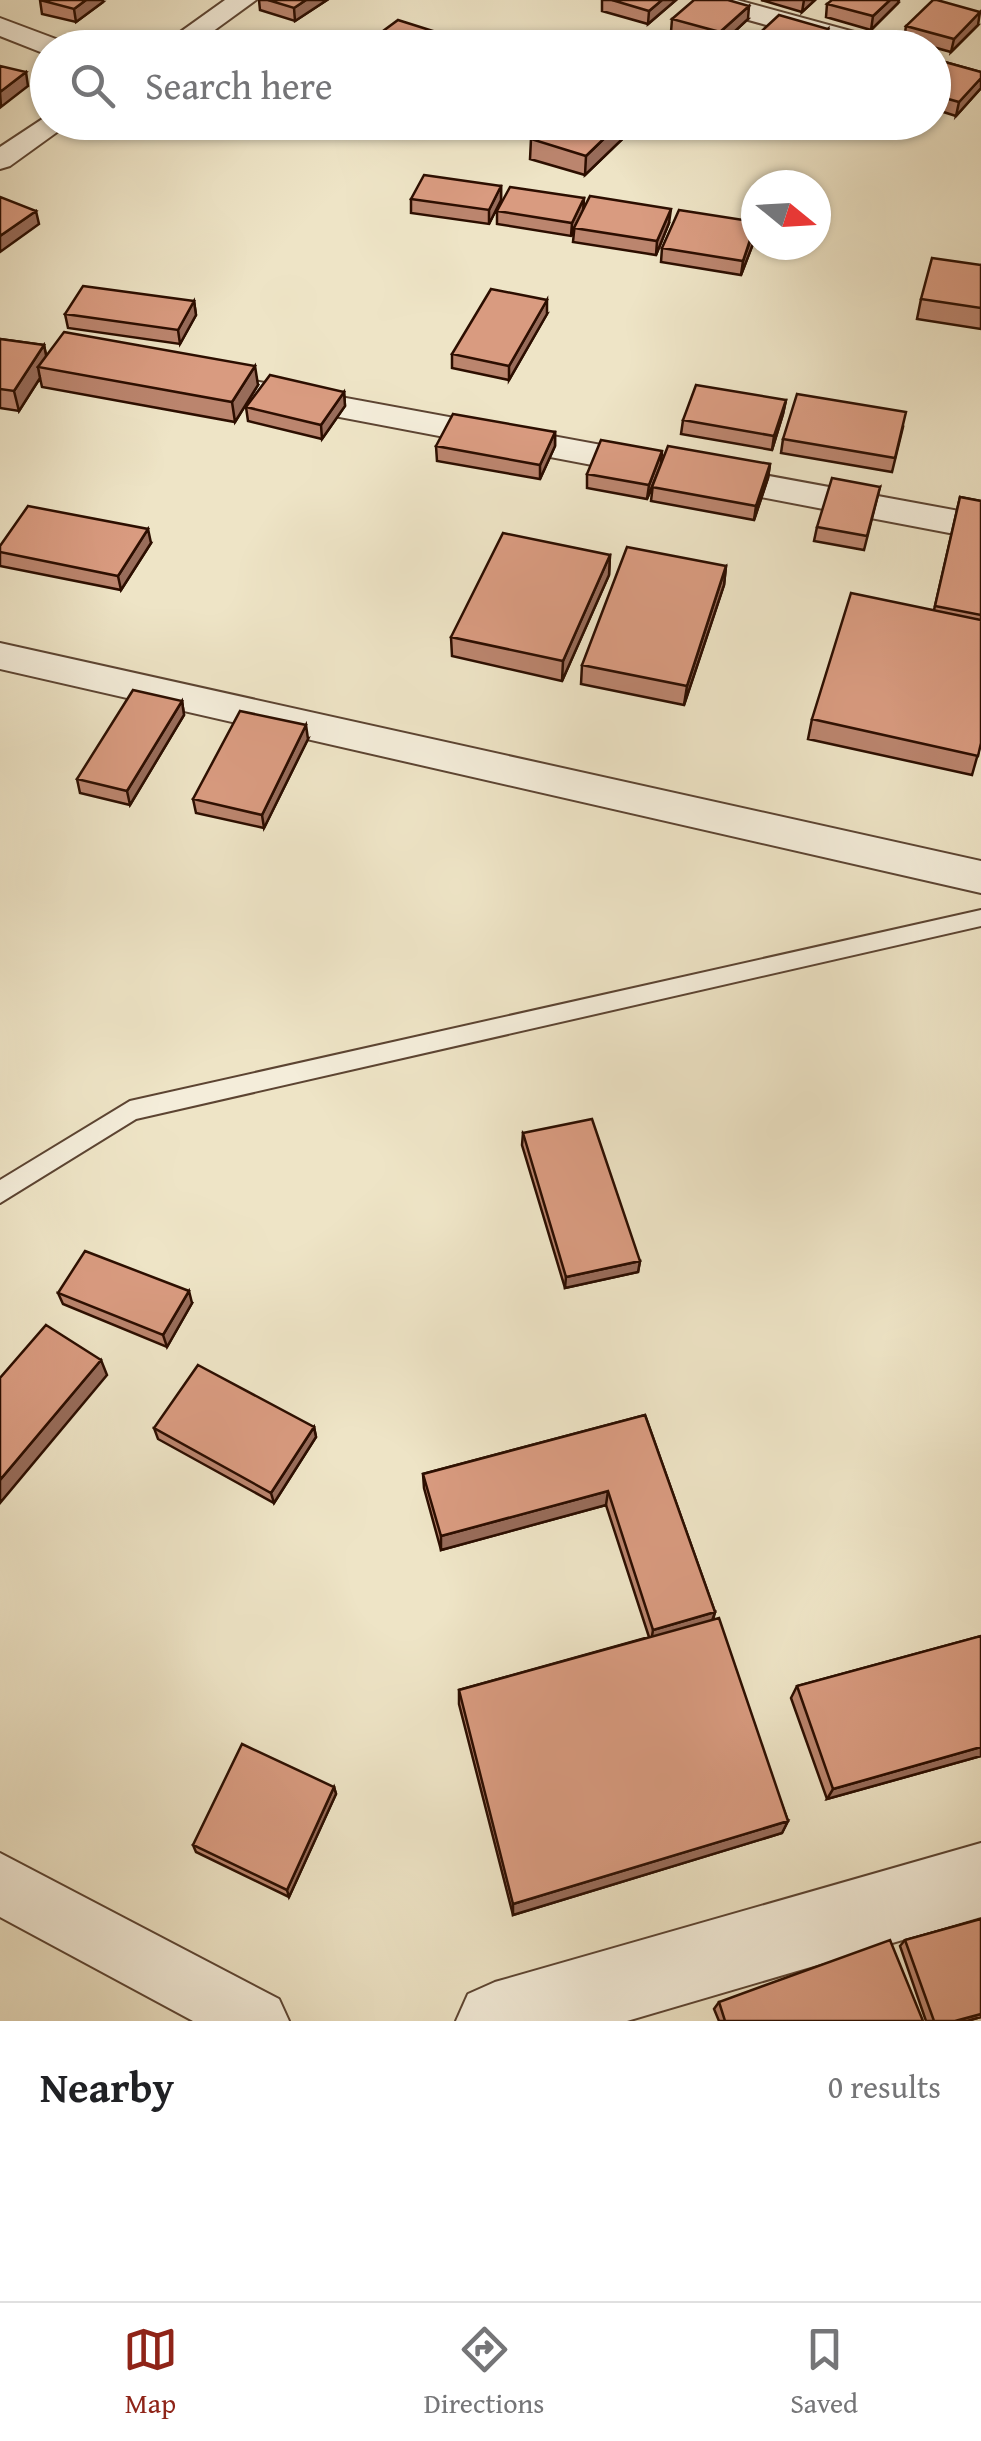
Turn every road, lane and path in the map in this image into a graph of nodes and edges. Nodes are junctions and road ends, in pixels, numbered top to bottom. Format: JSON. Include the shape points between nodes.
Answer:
{"nodes":[{"id":1,"x":21,"y":0,"type":"edge"},
{"id":2,"x":243,"y":0,"type":"edge"},
{"id":3,"x":706,"y":0,"type":"edge"},
{"id":4,"x":0,"y":15,"type":"edge"},
{"id":5,"x":0,"y":26,"type":"edge"},
{"id":6,"x":197,"y":30,"type":"edge"},
{"id":7,"x":815,"y":30,"type":"edge"},
{"id":8,"x":30,"y":38,"type":"edge"},
{"id":9,"x":30,"y":140,"type":"edge"},
{"id":10,"x":0,"y":160,"type":"edge"},
{"id":11,"x":156,"y":373,"type":"edge"},
{"id":12,"x":981,"y":527,"type":"edge"},
{"id":13,"x":0,"y":656,"type":"edge"},
{"id":14,"x":981,"y":877,"type":"edge"},
{"id":15,"x":981,"y":918,"type":"edge"},
{"id":16,"x":0,"y":1193,"type":"edge"},
{"id":17,"x":981,"y":1880,"type":"edge"},
{"id":18,"x":0,"y":1884,"type":"edge"},
{"id":19,"x":257,"y":2021,"type":"edge"},
{"id":20,"x":495,"y":2021,"type":"edge"}],
"edges":[{"from":1,"to":4,"type":"street"},
{"from":2,"to":6,"type":"street"},
{"from":3,"to":7,"type":"street"},
{"from":5,"to":8,"type":"street"},
{"from":9,"to":10,"type":"street"},
{"from":11,"to":12,"type":"street"},
{"from":13,"to":14,"type":"street"},
{"from":15,"to":16,"type":"lane","via":[[130,1111]]},
{"from":17,"to":20,"type":"street"},
{"from":18,"to":19,"type":"street"}]}
